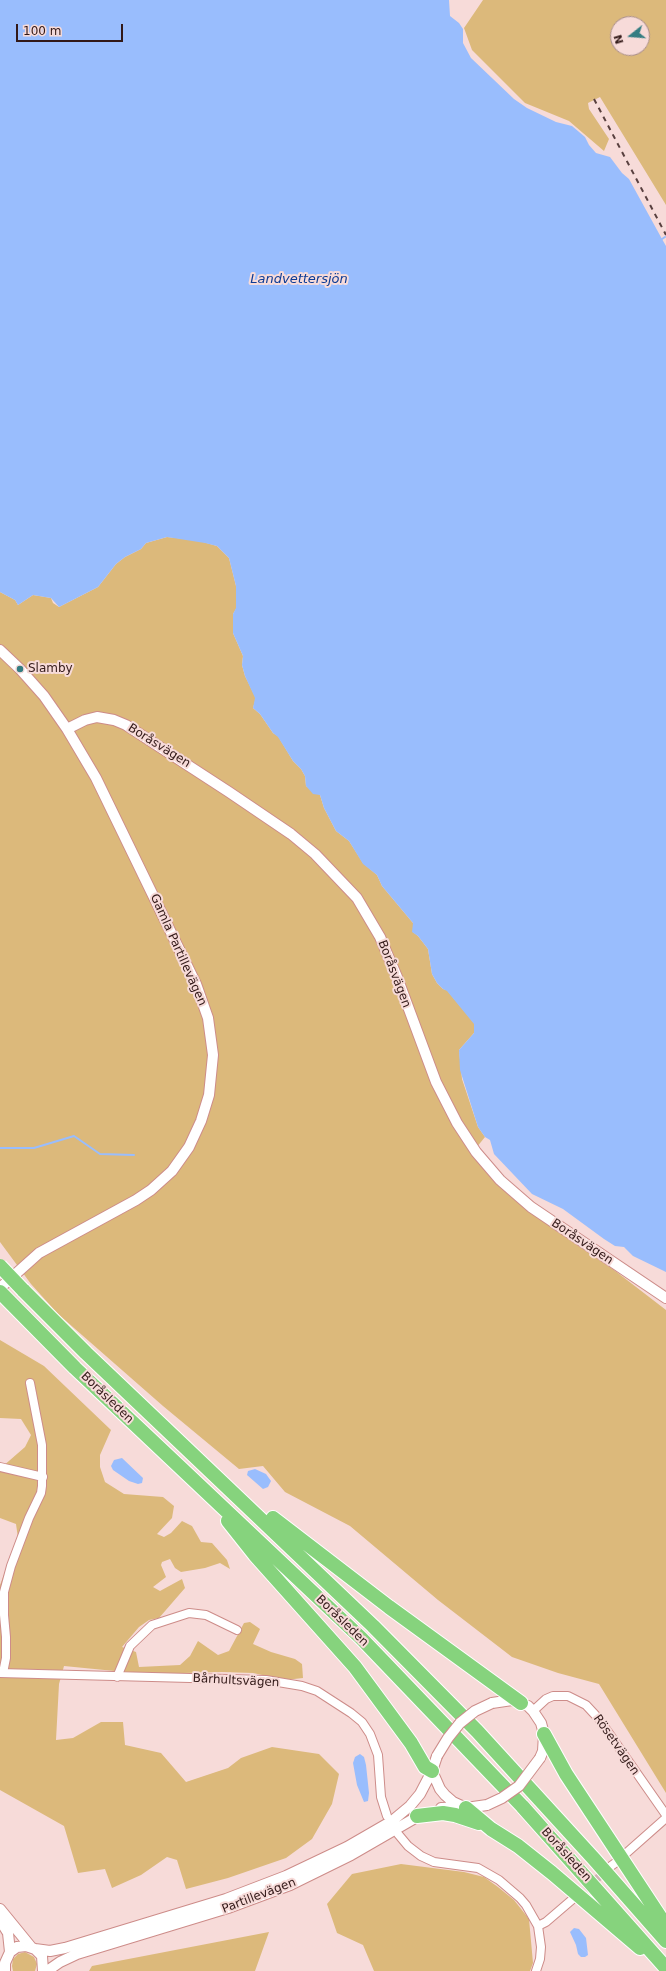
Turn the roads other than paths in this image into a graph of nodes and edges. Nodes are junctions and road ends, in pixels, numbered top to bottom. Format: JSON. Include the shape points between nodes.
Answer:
{"nodes":[{"id":1,"x":0,"y":650,"type":"edge"},
{"id":2,"x":68,"y":729,"type":"junction"},
{"id":3,"x":0,"y":1266,"type":"edge"},
{"id":4,"x":0,"y":1288,"type":"edge"},
{"id":5,"x":5,"y":1296,"type":"edge"},
{"id":6,"x":666,"y":1298,"type":"edge"},
{"id":7,"x":30,"y":1383,"type":"dead end"},
{"id":8,"x":0,"y":1466,"type":"edge"},
{"id":9,"x":210,"y":1470,"type":"junction"},
{"id":10,"x":43,"y":1477,"type":"junction"},
{"id":11,"x":196,"y":1482,"type":"junction"},
{"id":12,"x":238,"y":1630,"type":"dead end"},
{"id":13,"x":1,"y":1673,"type":"edge"},
{"id":14,"x":117,"y":1677,"type":"junction"},
{"id":15,"x":521,"y":1703,"type":"junction"},
{"id":16,"x":533,"y":1710,"type":"junction"},
{"id":17,"x":544,"y":1734,"type":"junction"},
{"id":18,"x":432,"y":1771,"type":"junction"},
{"id":19,"x":464,"y":1807,"type":"junction"},
{"id":20,"x":387,"y":1816,"type":"dead end"},
{"id":21,"x":417,"y":1816,"type":"junction"},
{"id":22,"x":666,"y":1816,"type":"edge"},
{"id":23,"x":491,"y":1829,"type":"junction"},
{"id":24,"x":398,"y":1834,"type":"dead end"},
{"id":25,"x":617,"y":1861,"type":"dead end"},
{"id":26,"x":580,"y":1893,"type":"tunnel mouth"},
{"id":27,"x":0,"y":1909,"type":"edge"},
{"id":28,"x":0,"y":1920,"type":"edge"},
{"id":29,"x":538,"y":1926,"type":"junction"},
{"id":30,"x":666,"y":1926,"type":"edge"},
{"id":31,"x":666,"y":1941,"type":"edge"},
{"id":32,"x":33,"y":1948,"type":"junction"},
{"id":33,"x":6,"y":1955,"type":"edge"},
{"id":34,"x":666,"y":1970,"type":"edge"},
{"id":35,"x":5,"y":1971,"type":"edge"},
{"id":36,"x":43,"y":1971,"type":"edge"},
{"id":37,"x":47,"y":1971,"type":"edge"},
{"id":38,"x":536,"y":1971,"type":"edge"}],
"edges":[{"from":1,"to":2,"type":"street","name":"Gamla Partillevägen","via":[[32,681]]},
{"from":2,"to":4,"type":"street","name":"Gamla Partillevägen","via":[[96,778],[196,984],[211,1033],[211,1081],[198,1130],[181,1159],[164,1179],[132,1202],[39,1253]]},
{"from":2,"to":6,"type":"street","name":"Boråsvägen","via":[[97,717],[126,725],[291,834],[315,854],[357,898],[380,937],[398,978],[436,1082],[476,1152],[500,1180],[531,1207]]},
{"from":3,"to":9,"type":"highway","name":"Boråsleden","bridge":true},
{"from":5,"to":11,"type":"highway","name":"Boråsleden","via":[[75,1368]]},
{"from":7,"to":10,"type":"street","via":[[42,1445]]},
{"from":8,"to":10,"type":"street"},
{"from":9,"to":15,"type":"highway","via":[[389,1607]]},
{"from":9,"to":31,"type":"highway","name":"Boråsleden","via":[[368,1620],[477,1731]]},
{"from":10,"to":13,"type":"street","via":[[41,1493],[14,1559],[4,1592],[6,1658]]},
{"from":11,"to":18,"type":"highway","via":[[255,1555],[355,1667],[411,1743],[425,1767]]},
{"from":11,"to":34,"type":"highway","name":"Boråsleden","via":[[361,1638],[522,1806]]},
{"from":12,"to":14,"type":"street","via":[[206,1615],[189,1613],[152,1625],[130,1646]]},
{"from":13,"to":14,"type":"street","name":"Bårhultsvägen"},
{"from":14,"to":20,"type":"street","name":"Bårhultsvägen","via":[[266,1680],[317,1691],[351,1712],[370,1734],[378,1755],[381,1797]]},
{"from":15,"to":16,"type":"street"},
{"from":15,"to":18,"type":"street","bridge":true,"via":[[512,1700],[492,1703],[475,1711],[460,1723],[448,1738],[437,1756]]},
{"from":16,"to":17,"type":"street"},
{"from":16,"to":22,"type":"street","name":"Rösetvägen","via":[[553,1696],[568,1696],[586,1706],[599,1719]]},
{"from":17,"to":19,"type":"street","bridge":true,"via":[[540,1758],[519,1786],[487,1806]]},
{"from":17,"to":30,"type":"highway","via":[[566,1774]]},
{"from":18,"to":19,"type":"street","via":[[445,1796]]},
{"from":18,"to":32,"type":"street","name":"Partillevägen","via":[[420,1794],[397,1817],[347,1847],[286,1876],[226,1899],[65,1948],[50,1951]]},
{"from":19,"to":21,"type":"street","name":"Partillevägen","via":[[434,1809]]},
{"from":19,"to":23,"type":"highway"},
{"from":21,"to":23,"type":"highway","via":[[455,1815]]},
{"from":21,"to":37,"type":"street","name":"Partillevägen","via":[[351,1855],[290,1885],[228,1908],[76,1954]]},
{"from":22,"to":25,"type":"street","name":"Rösetvägen"},
{"from":23,"to":34,"type":"highway","via":[[518,1846],[552,1873]]},
{"from":24,"to":29,"type":"street","via":[[414,1852],[434,1862],[489,1873],[526,1905]]},
{"from":26,"to":29,"type":"street"},
{"from":27,"to":32,"type":"street"},
{"from":28,"to":33,"type":"street","via":[[8,1933]]},
{"from":29,"to":38,"type":"street","via":[[541,1947]]},
{"from":32,"to":33,"type":"street","name":"Partillevägen","via":[[22,1946]]},
{"from":32,"to":36,"type":"street","via":[[42,1956]]},
{"from":33,"to":35,"type":"street"}]}
